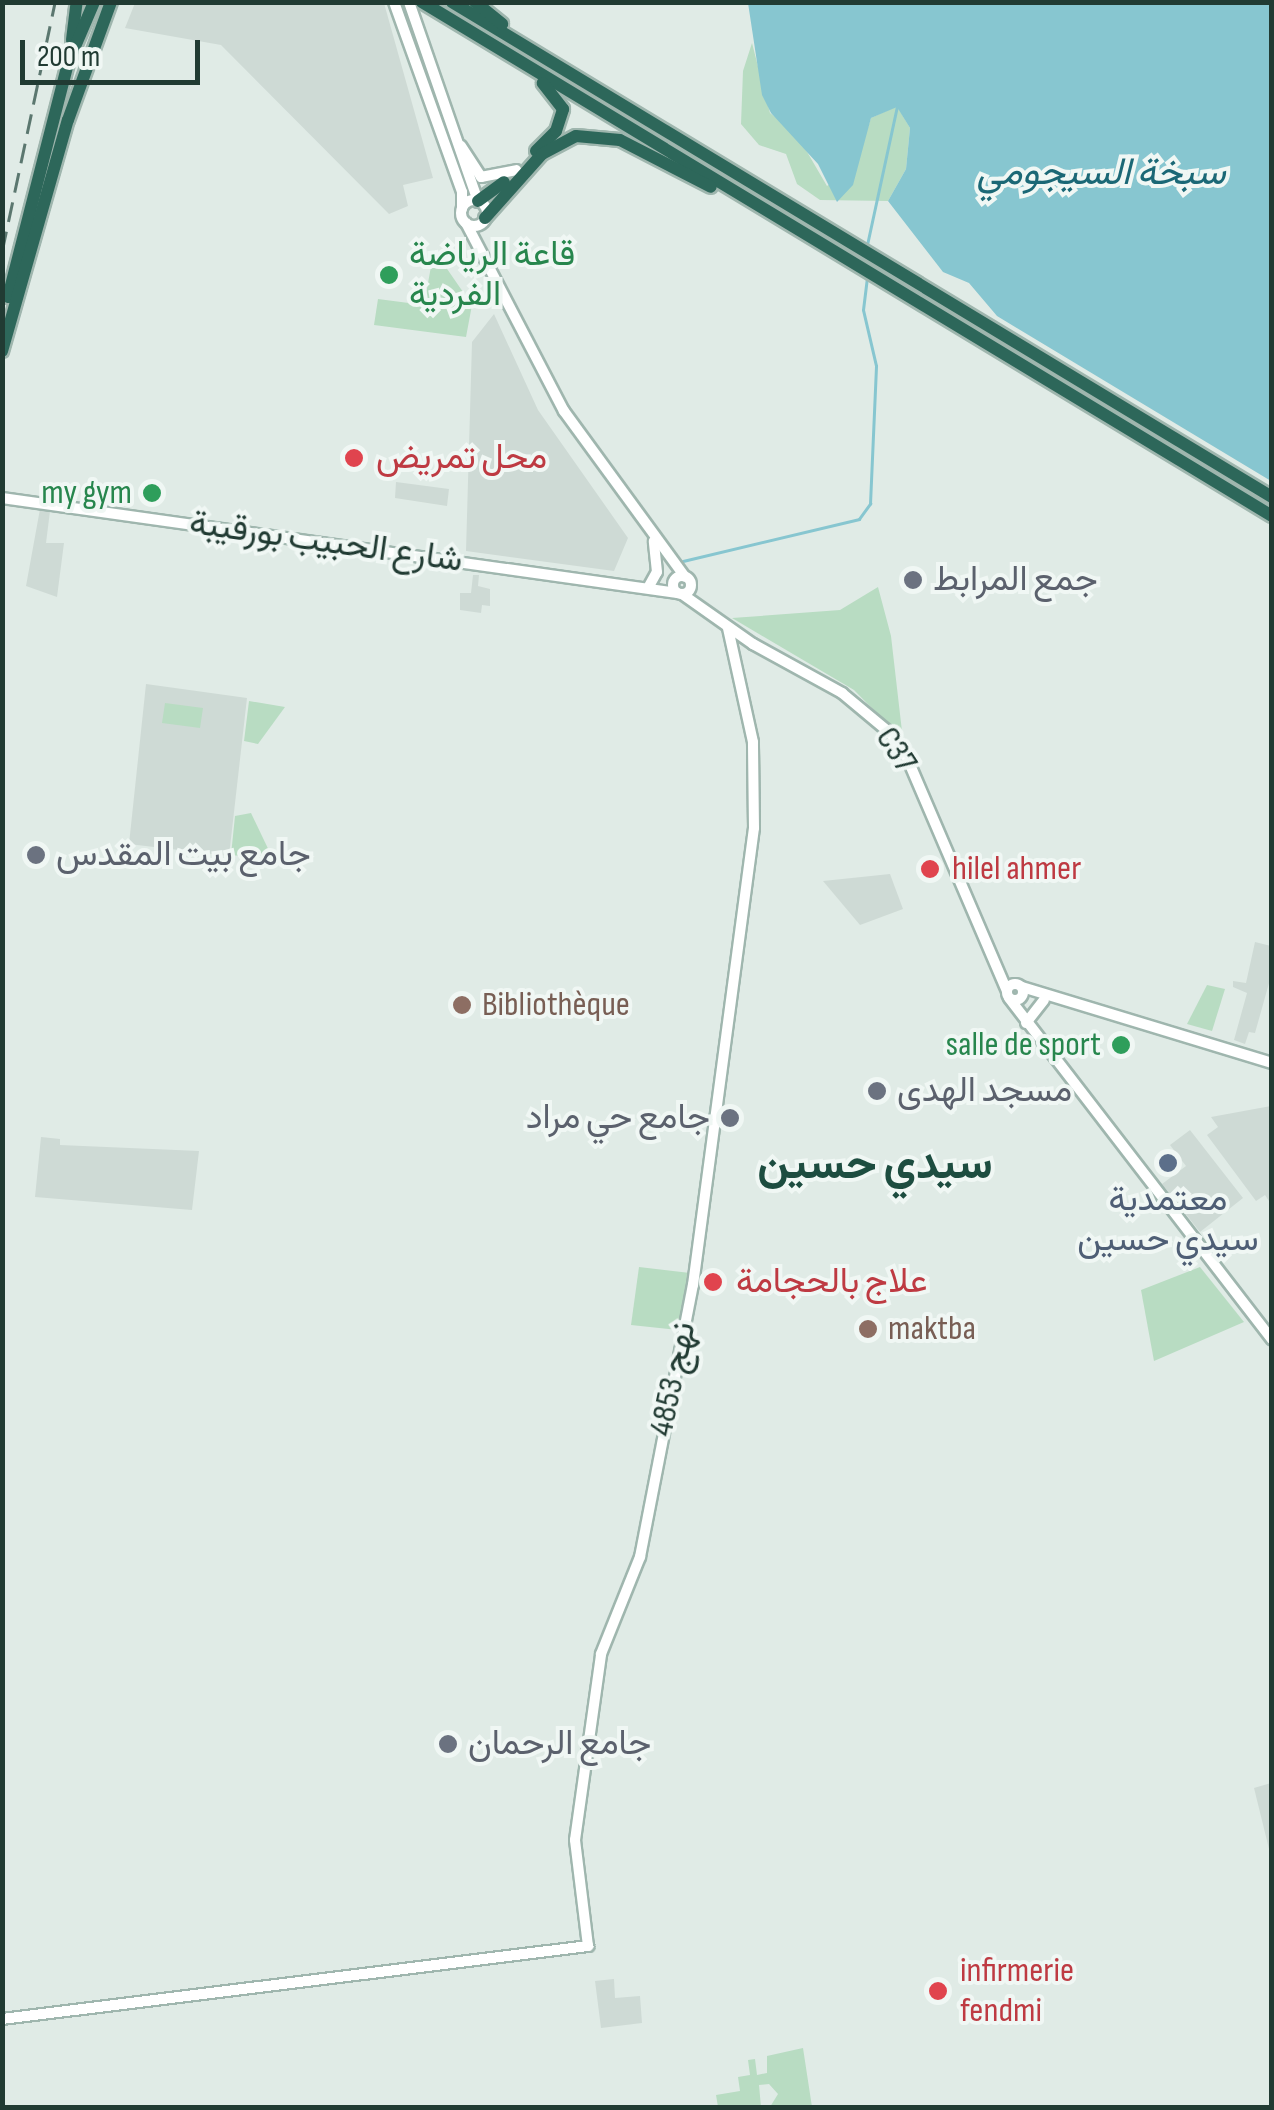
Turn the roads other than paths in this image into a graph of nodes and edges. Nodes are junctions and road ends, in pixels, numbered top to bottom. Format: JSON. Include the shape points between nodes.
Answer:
{"nodes":[{"id":1,"x":77,"y":2,"type":"edge"},
{"id":2,"x":94,"y":2,"type":"edge"},
{"id":3,"x":111,"y":2,"type":"edge"},
{"id":4,"x":394,"y":2,"type":"edge"},
{"id":5,"x":409,"y":2,"type":"edge"},
{"id":6,"x":422,"y":2,"type":"edge"},
{"id":7,"x":452,"y":2,"type":"edge"},
{"id":8,"x":474,"y":2,"type":"edge"},
{"id":9,"x":534,"y":50,"type":"junction"},
{"id":10,"x":502,"y":51,"type":"junction"},
{"id":11,"x":68,"y":63,"type":"junction"},
{"id":12,"x":446,"y":120,"type":"junction"},
{"id":13,"x":516,"y":170,"type":"junction"},
{"id":14,"x":478,"y":201,"type":"junction"},
{"id":15,"x":742,"y":201,"type":"junction"},
{"id":16,"x":462,"y":209,"type":"junction"},
{"id":17,"x":485,"y":218,"type":"junction"},
{"id":18,"x":466,"y":223,"type":"junction"},
{"id":19,"x":485,"y":250,"type":"junction"},
{"id":20,"x":22,"y":262,"type":"junction"},
{"id":21,"x":861,"y":262,"type":"junction"},
{"id":22,"x":885,"y":276,"type":"junction"},
{"id":23,"x":2,"y":318,"type":"edge"},
{"id":24,"x":2,"y":351,"type":"edge"},
{"id":25,"x":1272,"y":497,"type":"edge"},
{"id":26,"x":3,"y":498,"type":"edge"},
{"id":27,"x":1272,"y":516,"type":"edge"},
{"id":28,"x":652,"y":536,"type":"junction"},
{"id":29,"x":680,"y":585,"type":"junction"},
{"id":30,"x":648,"y":588,"type":"junction"},
{"id":31,"x":728,"y":628,"type":"junction"},
{"id":32,"x":1016,"y":993,"type":"junction"},
{"id":33,"x":1044,"y":1000,"type":"junction"},
{"id":34,"x":1060,"y":1001,"type":"junction"},
{"id":35,"x":1026,"y":1025,"type":"junction"},
{"id":36,"x":1272,"y":1063,"type":"edge"},
{"id":37,"x":1272,"y":1340,"type":"edge"},
{"id":38,"x":2,"y":2019,"type":"edge"}],
"edges":[{"from":1,"to":11,"type":"highway"},
{"from":2,"to":11,"type":"highway"},
{"from":3,"to":20,"type":"highway"},
{"from":4,"to":16,"type":"main road","name":"C37","via":[[462,192]]},
{"from":5,"to":12,"type":"main road"},
{"from":6,"to":10,"type":"highway"},
{"from":7,"to":9,"type":"highway"},
{"from":8,"to":9,"type":"highway"},
{"from":9,"to":21,"type":"highway"},
{"from":10,"to":13,"type":"highway","via":[[553,90],[563,109],[556,130]]},
{"from":10,"to":15,"type":"highway"},
{"from":11,"to":20,"type":"highway"},
{"from":12,"to":13,"type":"main road","via":[[481,177]]},
{"from":12,"to":14,"type":"main road"},
{"from":13,"to":14,"type":"highway"},
{"from":14,"to":16,"type":"main road"},
{"from":14,"to":17,"type":"main road"},
{"from":15,"to":17,"type":"highway","via":[[620,140],[592,134],[542,154]]},
{"from":15,"to":21,"type":"highway"},
{"from":16,"to":18,"type":"main road","name":"C37"},
{"from":17,"to":18,"type":"main road"},
{"from":17,"to":19,"type":"main road"},
{"from":18,"to":19,"type":"main road","name":"C37"},
{"from":19,"to":28,"type":"main road","name":"C37","via":[[564,410]]},
{"from":20,"to":23,"type":"highway"},
{"from":20,"to":24,"type":"highway"},
{"from":21,"to":22,"type":"highway"},
{"from":22,"to":25,"type":"highway"},
{"from":22,"to":27,"type":"highway"},
{"from":26,"to":30,"type":"main road","name":"شارع الحبيب بورقيبة"},
{"from":28,"to":29,"type":"main road","name":"C37"},
{"from":28,"to":30,"type":"main road","via":[[657,572]]},
{"from":29,"to":30,"type":"main road","name":"شارع الحبيب بورقيبة"},
{"from":29,"to":31,"type":"main road","name":"C37"},
{"from":31,"to":32,"type":"main road","name":"C37","via":[[842,693],[897,742],[994,964]]},
{"from":31,"to":38,"type":"main road","name":"نهج 4853","via":[[753,742],[754,828],[693,1285],[639,1562],[602,1647],[575,1840],[588,1946]]},
{"from":32,"to":33,"type":"main road"},
{"from":32,"to":34,"type":"main road"},
{"from":32,"to":35,"type":"main road","name":"C37"},
{"from":33,"to":34,"type":"main road"},
{"from":33,"to":35,"type":"main road"},
{"from":34,"to":36,"type":"main road"},
{"from":35,"to":37,"type":"main road"}]}
